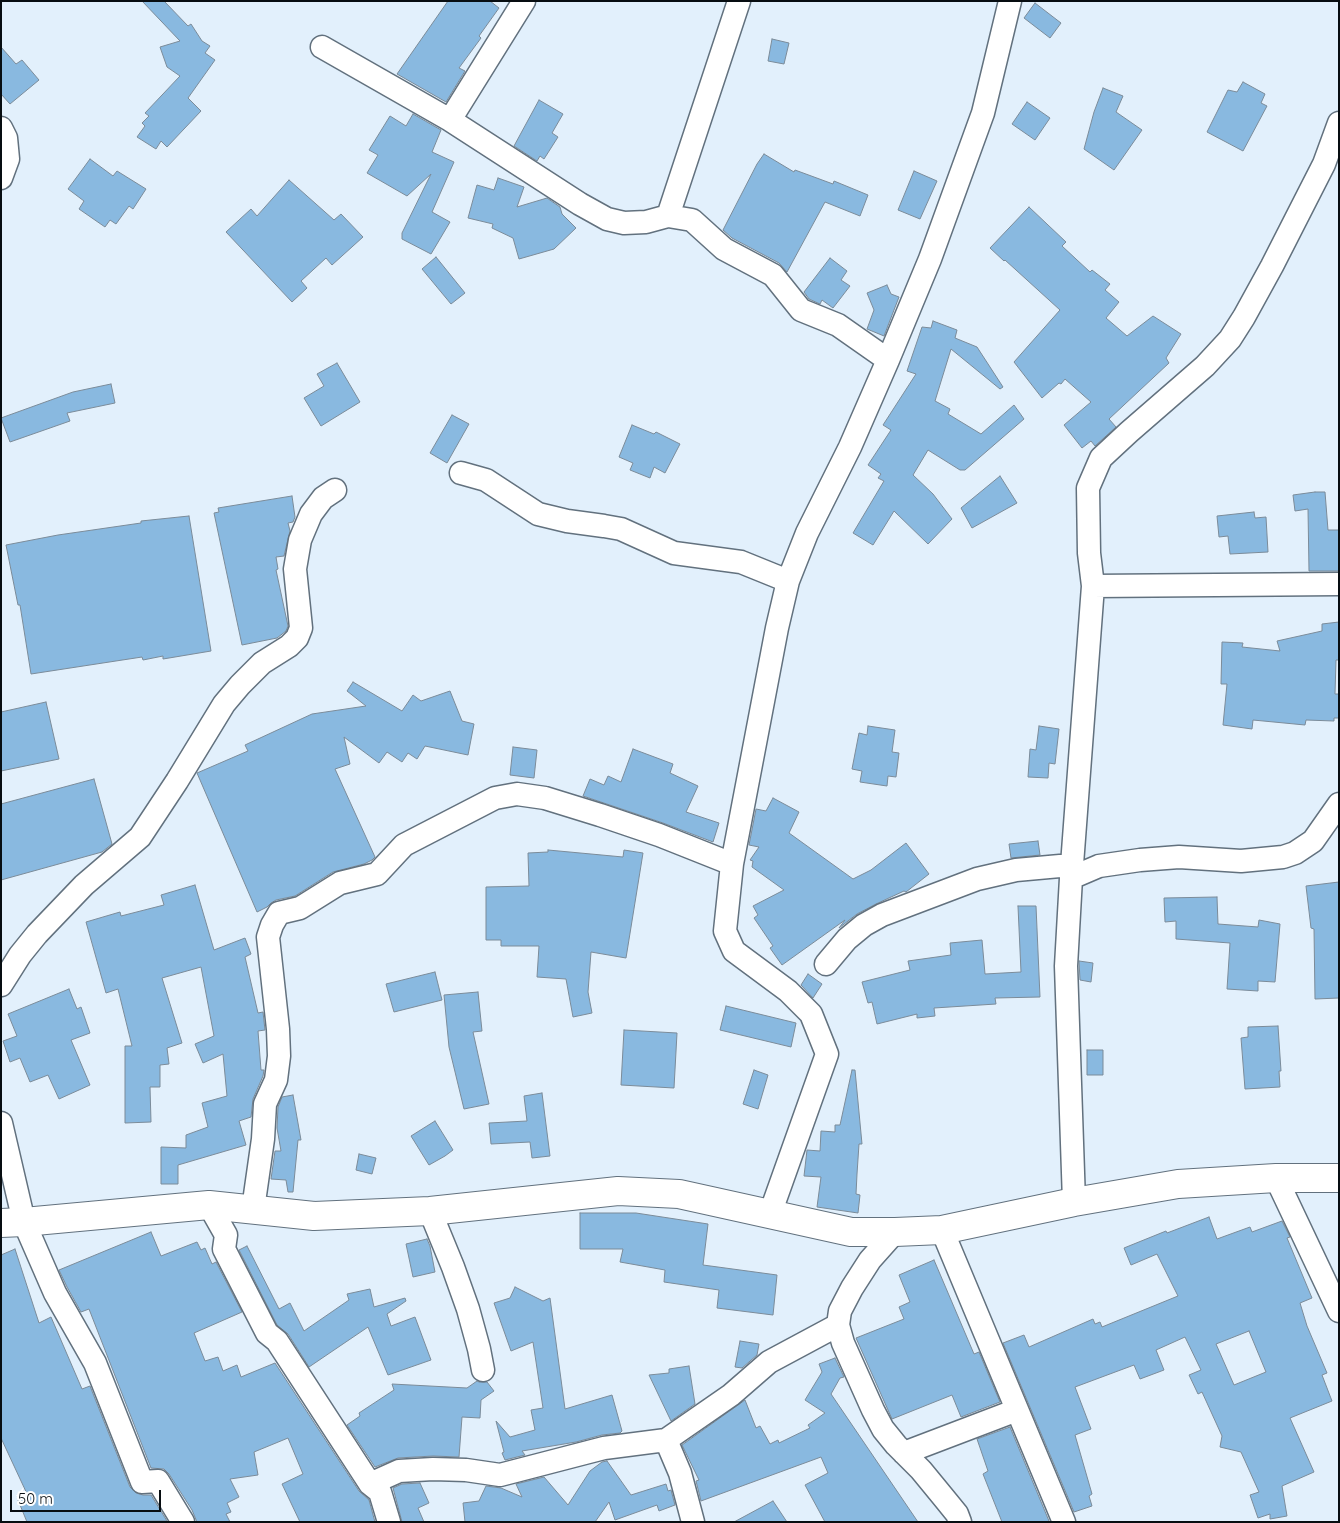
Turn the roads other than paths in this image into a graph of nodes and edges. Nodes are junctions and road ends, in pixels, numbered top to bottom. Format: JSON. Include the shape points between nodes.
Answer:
{"nodes":[{"id":1,"x":524,"y":1,"type":"edge"},
{"id":2,"x":740,"y":1,"type":"edge"},
{"id":3,"x":1006,"y":3,"type":"edge"},
{"id":4,"x":322,"y":47,"type":"dead end"},
{"id":5,"x":450,"y":120,"type":"junction"},
{"id":6,"x":1339,"y":123,"type":"edge"},
{"id":7,"x":1,"y":128,"type":"edge"},
{"id":8,"x":1331,"y":163,"type":"edge"},
{"id":9,"x":1,"y":178,"type":"edge"},
{"id":10,"x":668,"y":216,"type":"junction"},
{"id":11,"x":888,"y":360,"type":"junction"},
{"id":12,"x":461,"y":473,"type":"dead end"},
{"id":13,"x":335,"y":490,"type":"dead end"},
{"id":14,"x":788,"y":581,"type":"junction"},
{"id":15,"x":1339,"y":584,"type":"edge"},
{"id":16,"x":1093,"y":586,"type":"junction"},
{"id":17,"x":1339,"y":804,"type":"edge"},
{"id":18,"x":732,"y":864,"type":"junction"},
{"id":19,"x":1071,"y":871,"type":"junction"},
{"id":20,"x":826,"y":964,"type":"dead end"},
{"id":21,"x":1,"y":985,"type":"edge"},
{"id":22,"x":1,"y":1123,"type":"edge"},
{"id":23,"x":1276,"y":1178,"type":"junction"},
{"id":24,"x":1339,"y":1178,"type":"edge"},
{"id":25,"x":1074,"y":1202,"type":"junction"},
{"id":26,"x":209,"y":1205,"type":"junction"},
{"id":27,"x":254,"y":1210,"type":"junction"},
{"id":28,"x":430,"y":1211,"type":"junction"},
{"id":29,"x":770,"y":1214,"type":"junction"},
{"id":30,"x":13,"y":1222,"type":"edge"},
{"id":31,"x":942,"y":1230,"type":"junction"},
{"id":32,"x":895,"y":1232,"type":"junction"},
{"id":33,"x":1339,"y":1311,"type":"edge"},
{"id":34,"x":838,"y":1325,"type":"junction"},
{"id":35,"x":483,"y":1370,"type":"dead end"},
{"id":36,"x":1017,"y":1410,"type":"junction"},
{"id":37,"x":666,"y":1440,"type":"junction"},
{"id":38,"x":904,"y":1453,"type":"junction"},
{"id":39,"x":370,"y":1484,"type":"junction"},
{"id":40,"x":184,"y":1522,"type":"edge"},
{"id":41,"x":390,"y":1522,"type":"edge"},
{"id":42,"x":693,"y":1522,"type":"edge"},
{"id":43,"x":960,"y":1522,"type":"edge"},
{"id":44,"x":1064,"y":1522,"type":"edge"}],
"edges":[{"from":1,"to":5,"type":"street"},
{"from":2,"to":10,"type":"street"},
{"from":3,"to":11,"type":"street","via":[[983,113],[930,259]]},
{"from":4,"to":5,"type":"street"},
{"from":5,"to":10,"type":"street","via":[[608,219],[624,223],[646,222]]},
{"from":6,"to":8,"type":"street"},
{"from":7,"to":9,"type":"street","via":[[6,138],[8,159]]},
{"from":8,"to":16,"type":"street","via":[[1230,339],[1206,366],[1101,458],[1088,488]]},
{"from":10,"to":11,"type":"street","via":[[692,220],[724,249],[773,275],[801,310],[838,325]]},
{"from":11,"to":14,"type":"street"},
{"from":12,"to":14,"type":"street","via":[[486,480],[538,514],[620,529],[674,553],[741,562]]},
{"from":13,"to":21,"type":"street","via":[[323,498],[311,514],[300,540],[295,569],[302,628],[297,638],[262,663],[240,685],[224,704],[140,837],[84,885],[37,934]]},
{"from":14,"to":18,"type":"street"},
{"from":15,"to":16,"type":"street"},
{"from":16,"to":19,"type":"street"},
{"from":17,"to":19,"type":"street","via":[[1312,841],[1283,857],[1241,861],[1179,856]]},
{"from":18,"to":27,"type":"street","via":[[600,815],[545,798],[517,794],[494,798],[404,845],[377,874],[340,883],[300,908],[280,913],[268,938],[279,1056],[276,1080],[265,1104]]},
{"from":18,"to":29,"type":"street","via":[[725,931],[734,952],[788,991],[811,1014],[827,1054]]},
{"from":19,"to":20,"type":"street","via":[[1016,870],[976,879],[864,925]]},
{"from":19,"to":25,"type":"street","via":[[1066,966]]},
{"from":22,"to":30,"type":"street"},
{"from":23,"to":24,"type":"street"},
{"from":23,"to":25,"type":"street","via":[[1178,1184]]},
{"from":23,"to":33,"type":"street"},
{"from":25,"to":31,"type":"street"},
{"from":26,"to":27,"type":"street"},
{"from":26,"to":30,"type":"street"},
{"from":26,"to":39,"type":"street","via":[[226,1235],[224,1249],[268,1333],[277,1341]]},
{"from":27,"to":28,"type":"street","via":[[314,1216]]},
{"from":28,"to":29,"type":"street","via":[[618,1191],[679,1194]]},
{"from":28,"to":35,"type":"street","via":[[468,1309]]},
{"from":29,"to":32,"type":"street","via":[[851,1232]]},
{"from":30,"to":40,"type":"street","via":[[95,1363],[142,1482],[158,1481]]},
{"from":31,"to":32,"type":"street"},
{"from":31,"to":36,"type":"street"},
{"from":32,"to":34,"type":"street","via":[[870,1260],[852,1288],[840,1311]]},
{"from":34,"to":37,"type":"street","via":[[769,1362],[731,1395]]},
{"from":34,"to":38,"type":"street","via":[[842,1343],[873,1410]]},
{"from":36,"to":38,"type":"street"},
{"from":36,"to":44,"type":"street"},
{"from":37,"to":39,"type":"street","via":[[604,1448],[500,1475],[466,1470],[399,1471]]},
{"from":37,"to":42,"type":"street","via":[[680,1473]]},
{"from":38,"to":43,"type":"street","via":[[957,1514]]},
{"from":39,"to":41,"type":"street","via":[[380,1492]]}]}
